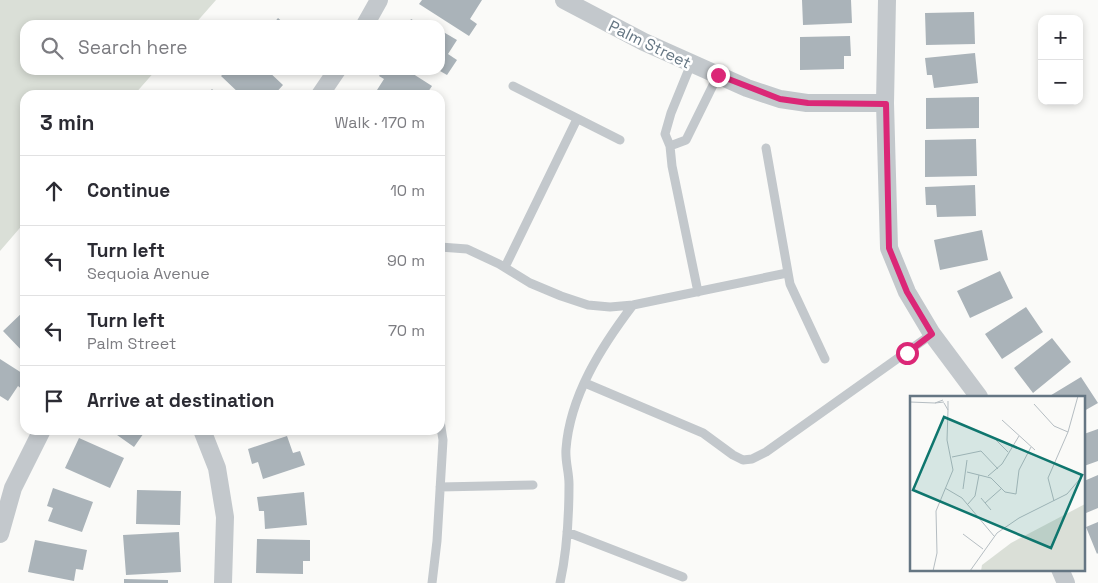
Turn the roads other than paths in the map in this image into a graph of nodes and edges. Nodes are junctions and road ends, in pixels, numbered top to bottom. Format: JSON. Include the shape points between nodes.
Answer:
{"nodes":[{"id":1,"x":379,"y":0,"type":"edge"},
{"id":2,"x":564,"y":0,"type":"edge"},
{"id":3,"x":887,"y":0,"type":"edge"},
{"id":4,"x":368,"y":20,"type":"edge"},
{"id":5,"x":691,"y":64,"type":"junction"},
{"id":6,"x":334,"y":75,"type":"edge"},
{"id":7,"x":718,"y":75,"type":"junction"},
{"id":8,"x":513,"y":86,"type":"dead end"},
{"id":9,"x":323,"y":90,"type":"edge"},
{"id":10,"x":886,"y":104,"type":"junction"},
{"id":11,"x":577,"y":119,"type":"junction"},
{"id":12,"x":620,"y":140,"type":"dead end"},
{"id":13,"x":670,"y":146,"type":"junction"},
{"id":14,"x":766,"y":148,"type":"dead end"},
{"id":15,"x":445,"y":247,"type":"edge"},
{"id":16,"x":505,"y":267,"type":"junction"},
{"id":17,"x":787,"y":273,"type":"junction"},
{"id":18,"x":698,"y":292,"type":"junction"},
{"id":19,"x":633,"y":305,"type":"junction"},
{"id":20,"x":932,"y":334,"type":"junction"},
{"id":21,"x":825,"y":359,"type":"dead end"},
{"id":22,"x":585,"y":383,"type":"junction"},
{"id":23,"x":978,"y":396,"type":"edge"},
{"id":24,"x":40,"y":435,"type":"edge"},
{"id":25,"x":204,"y":435,"type":"edge"},
{"id":26,"x":442,"y":435,"type":"edge"},
{"id":27,"x":533,"y":485,"type":"dead end"},
{"id":28,"x":440,"y":486,"type":"junction"},
{"id":29,"x":567,"y":532,"type":"junction"},
{"id":30,"x":0,"y":534,"type":"edge"},
{"id":31,"x":1060,"y":570,"type":"edge"},
{"id":32,"x":683,"y":577,"type":"dead end"},
{"id":33,"x":223,"y":583,"type":"edge"},
{"id":34,"x":432,"y":583,"type":"edge"},
{"id":35,"x":560,"y":583,"type":"edge"},
{"id":36,"x":1066,"y":583,"type":"edge"}],
"edges":[{"from":1,"to":4,"type":"street"},
{"from":2,"to":5,"type":"street","name":"Palm Street"},
{"from":3,"to":10,"type":"street"},
{"from":5,"to":7,"type":"street","name":"Palm Street"},
{"from":5,"to":13,"type":"lane","via":[[665,134]]},
{"from":6,"to":9,"type":"street"},
{"from":7,"to":10,"type":"street","name":"Palm Street","via":[[780,99],[808,103]]},
{"from":7,"to":13,"type":"lane","via":[[686,140]]},
{"from":8,"to":11,"type":"lane"},
{"from":10,"to":20,"type":"street","via":[[889,248],[907,292]]},
{"from":11,"to":12,"type":"lane"},
{"from":11,"to":16,"type":"lane"},
{"from":13,"to":18,"type":"lane"},
{"from":14,"to":17,"type":"lane"},
{"from":15,"to":16,"type":"lane","via":[[467,249]]},
{"from":16,"to":19,"type":"lane","via":[[530,283],[588,305]]},
{"from":17,"to":18,"type":"lane"},
{"from":17,"to":21,"type":"lane"},
{"from":18,"to":19,"type":"lane"},
{"from":19,"to":22,"type":"lane","via":[[605,343]]},
{"from":20,"to":22,"type":"lane","via":[[752,459],[743,460],[703,433]]},
{"from":20,"to":23,"type":"street"},
{"from":22,"to":29,"type":"lane","via":[[568,430]]},
{"from":24,"to":30,"type":"street","via":[[13,488]]},
{"from":25,"to":33,"type":"street","via":[[217,468],[225,517]]},
{"from":26,"to":28,"type":"lane"},
{"from":27,"to":28,"type":"lane"},
{"from":28,"to":34,"type":"lane"},
{"from":29,"to":32,"type":"lane"},
{"from":29,"to":35,"type":"lane"},
{"from":31,"to":36,"type":"street"}]}
